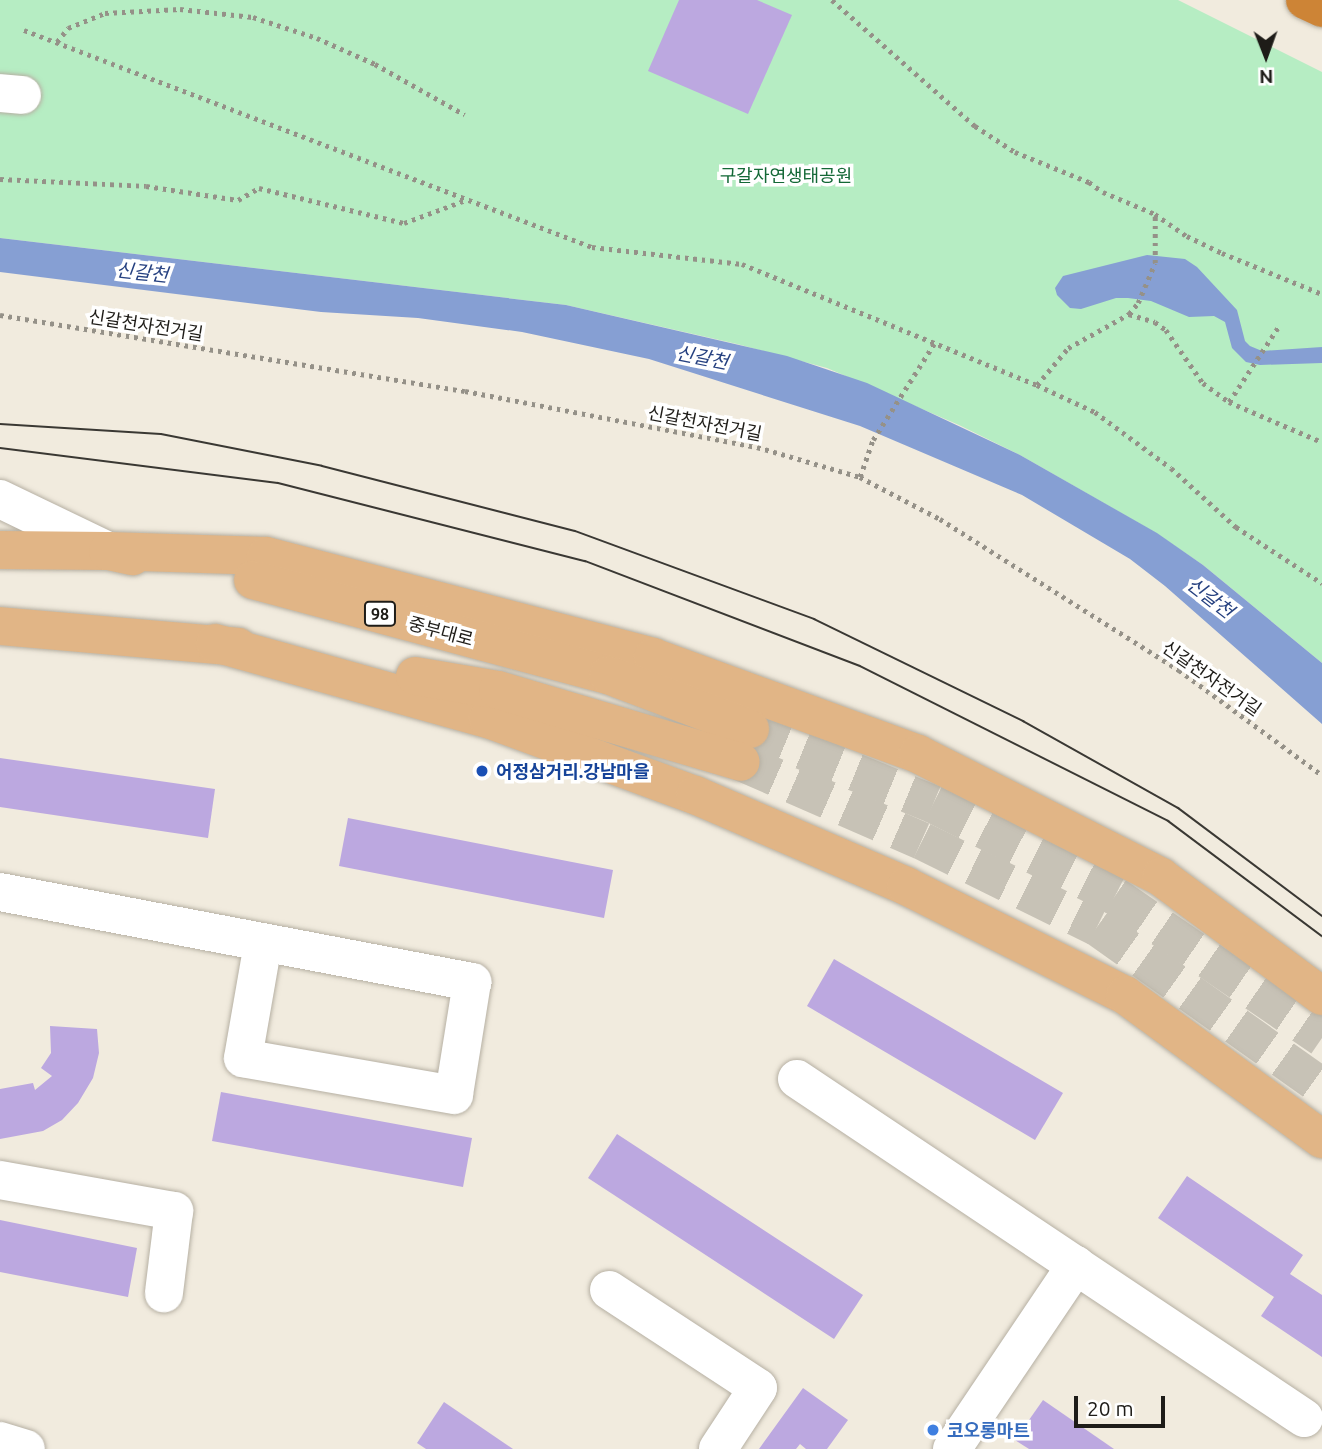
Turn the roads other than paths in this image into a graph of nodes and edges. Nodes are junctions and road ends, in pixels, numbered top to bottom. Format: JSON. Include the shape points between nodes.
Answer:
{"nodes":[{"id":1,"x":1305,"y":0,"type":"edge"},
{"id":2,"x":1322,"y":8,"type":"edge"},
{"id":3,"x":0,"y":499,"type":"edge"},
{"id":4,"x":0,"y":550,"type":"edge"},
{"id":5,"x":108,"y":551,"type":"junction"},
{"id":6,"x":0,"y":626,"type":"edge"},
{"id":7,"x":215,"y":643,"type":"junction"},
{"id":8,"x":0,"y":892,"type":"edge"},
{"id":9,"x":263,"y":943,"type":"junction"},
{"id":10,"x":1322,"y":996,"type":"edge"},
{"id":11,"x":797,"y":1079,"type":"dead end"},
{"id":12,"x":1322,"y":1139,"type":"edge"},
{"id":13,"x":0,"y":1180,"type":"edge"},
{"id":14,"x":1076,"y":1265,"type":"junction"},
{"id":15,"x":609,"y":1290,"type":"dead end"},
{"id":16,"x":164,"y":1293,"type":"dead end"},
{"id":17,"x":1304,"y":1418,"type":"dead end"},
{"id":18,"x":0,"y":1441,"type":"edge"},
{"id":19,"x":26,"y":1449,"type":"edge"},
{"id":20,"x":718,"y":1449,"type":"edge"},
{"id":21,"x":952,"y":1449,"type":"edge"}],
"edges":[{"from":1,"to":2,"type":"highway"},
{"from":3,"to":5,"type":"street"},
{"from":4,"to":5,"type":"main road","name":"중부대로","number":"98"},
{"from":5,"to":7,"type":"main road","name":"중부대로","number":"98","via":[[238,576],[608,675],[746,745],[498,690]]},
{"from":5,"to":10,"type":"main road","via":[[265,556],[666,661],[918,754],[1160,877]]},
{"from":6,"to":7,"type":"main road","name":"중부대로","number":"98"},
{"from":7,"to":12,"type":"main road","via":[[488,719],[695,795],[906,886],[1125,995]]},
{"from":8,"to":9,"type":"street"},
{"from":9,"to":9,"type":"street","via":[[243,1058],[454,1095],[472,982]]},
{"from":11,"to":14,"type":"street"},
{"from":13,"to":16,"type":"street","via":[[174,1211]]},
{"from":14,"to":17,"type":"street"},
{"from":14,"to":21,"type":"street"},
{"from":15,"to":20,"type":"street","via":[[758,1388]]},
{"from":18,"to":19,"type":"street"}]}
